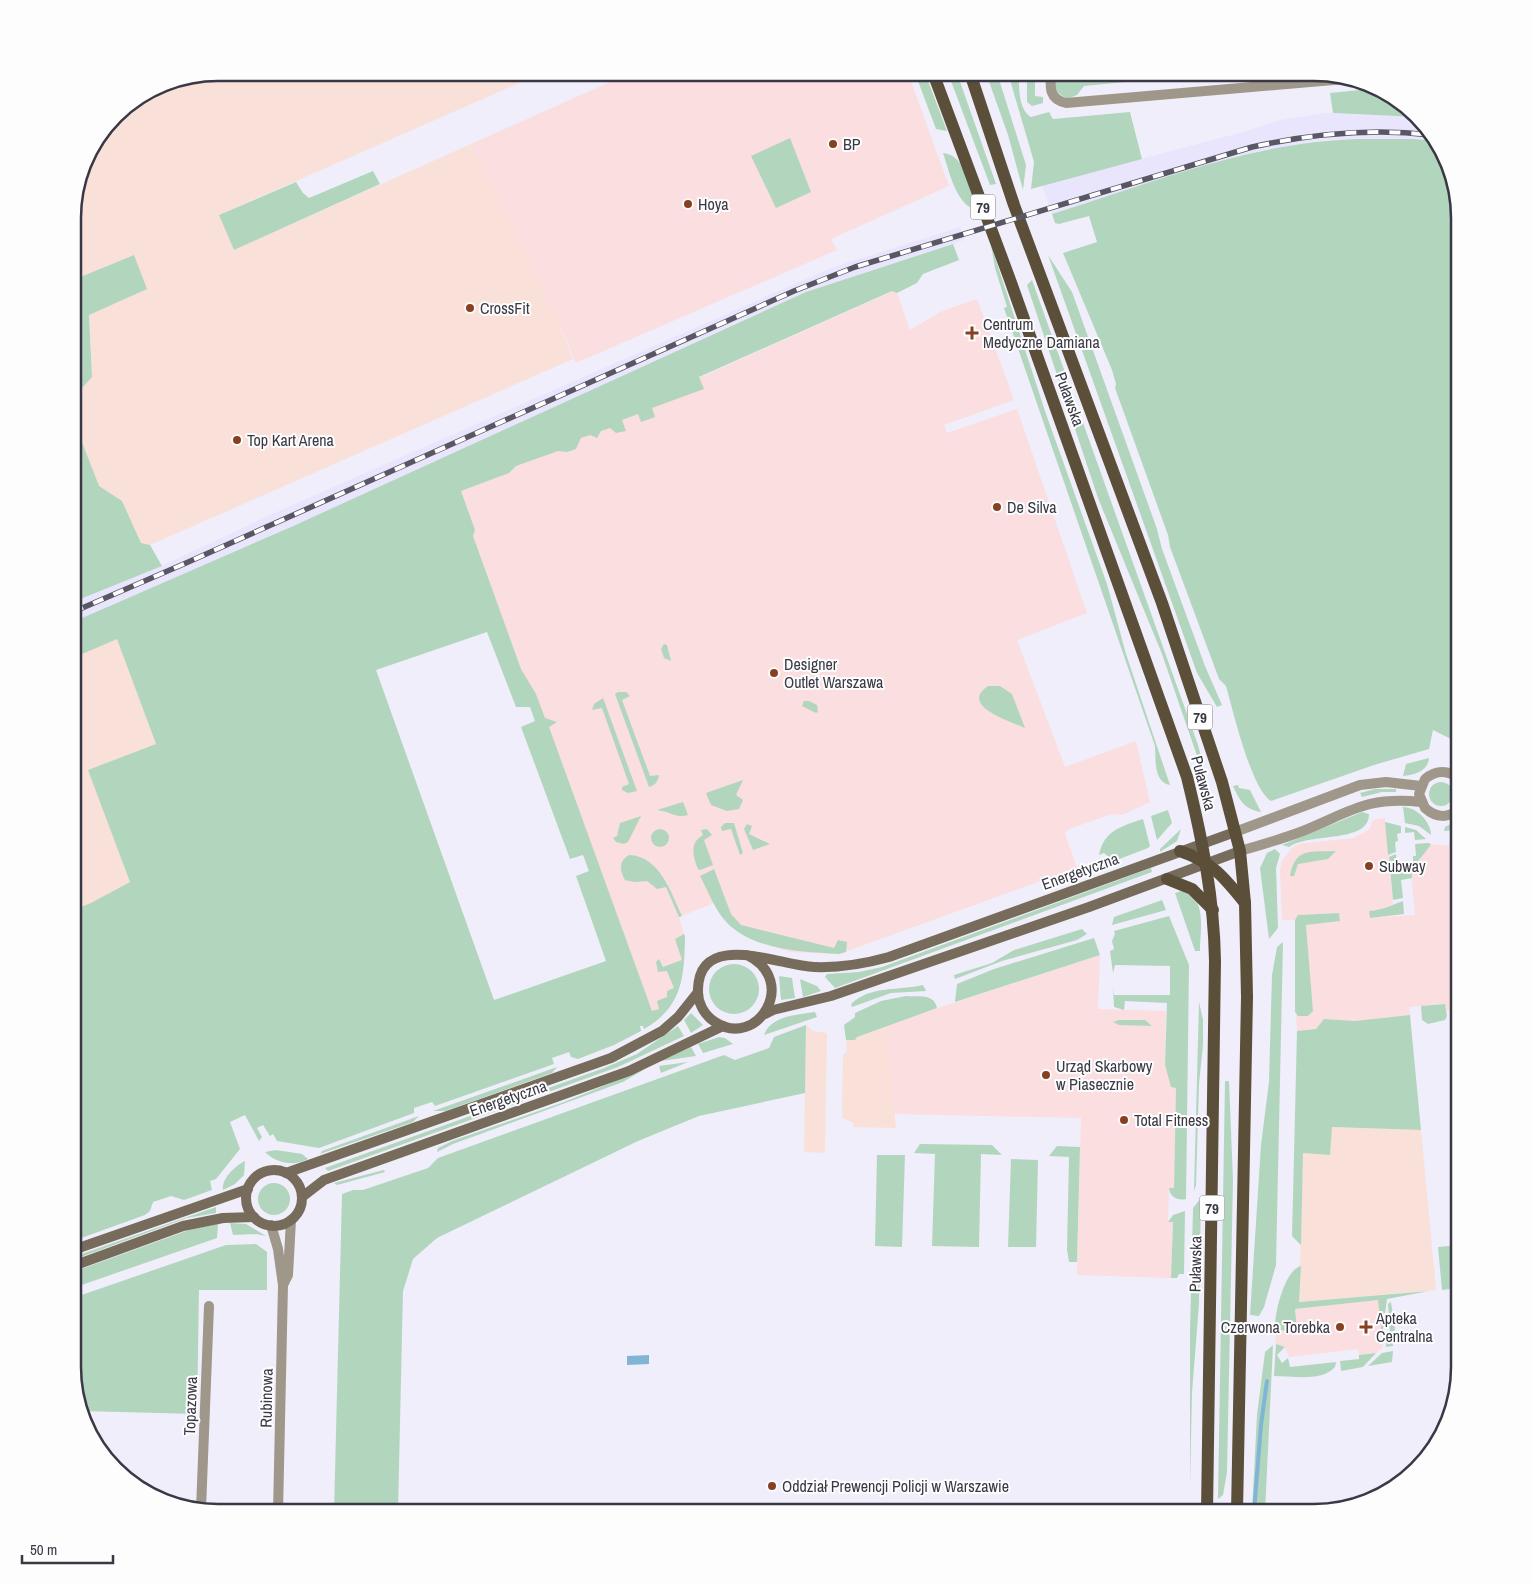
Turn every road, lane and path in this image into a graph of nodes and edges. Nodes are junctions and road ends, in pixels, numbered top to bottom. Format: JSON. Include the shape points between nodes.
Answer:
{"nodes":[{"id":1,"x":936,"y":82,"type":"edge"},
{"id":2,"x":973,"y":82,"type":"edge"},
{"id":3,"x":1050,"y":82,"type":"edge"},
{"id":4,"x":1312,"y":82,"type":"edge"},
{"id":5,"x":1451,"y":774,"type":"edge"},
{"id":6,"x":1421,"y":786,"type":"junction"},
{"id":7,"x":1421,"y":802,"type":"junction"},
{"id":8,"x":1451,"y":814,"type":"edge"},
{"id":9,"x":1236,"y":832,"type":"junction"},
{"id":10,"x":1202,"y":843,"type":"junction"},
{"id":11,"x":1180,"y":851,"type":"junction"},
{"id":12,"x":1240,"y":851,"type":"junction"},
{"id":13,"x":1206,"y":862,"type":"junction"},
{"id":14,"x":1167,"y":879,"type":"junction"},
{"id":15,"x":1245,"y":903,"type":"junction"},
{"id":16,"x":1213,"y":910,"type":"junction"},
{"id":17,"x":747,"y":955,"type":"junction"},
{"id":18,"x":698,"y":992,"type":"junction"},
{"id":19,"x":764,"y":1014,"type":"junction"},
{"id":20,"x":723,"y":1026,"type":"junction"},
{"id":21,"x":286,"y":1173,"type":"junction"},
{"id":22,"x":248,"y":1189,"type":"junction"},
{"id":23,"x":302,"y":1196,"type":"junction"},
{"id":24,"x":254,"y":1217,"type":"junction"},
{"id":25,"x":291,"y":1220,"type":"junction"},
{"id":26,"x":271,"y":1225,"type":"junction"},
{"id":27,"x":81,"y":1247,"type":"edge"},
{"id":28,"x":81,"y":1263,"type":"edge"},
{"id":29,"x":283,"y":1285,"type":"junction"},
{"id":30,"x":208,"y":1306,"type":"dead end"},
{"id":31,"x":201,"y":1503,"type":"edge"},
{"id":32,"x":278,"y":1504,"type":"edge"},
{"id":33,"x":1207,"y":1504,"type":"edge"},
{"id":34,"x":1237,"y":1504,"type":"edge"}],
"edges":[{"from":1,"to":10,"type":"main road","name":"Puławska","number":"79","via":[[1187,777]]},
{"from":2,"to":9,"type":"main road","name":"Puławska","number":"79","via":[[1014,205],[1156,585]]},
{"from":3,"to":4,"type":"street","via":[[1056,100],[1066,104]]},
{"from":5,"to":6,"type":"street","via":[[1431,774]]},
{"from":6,"to":7,"type":"street"},
{"from":6,"to":9,"type":"street","name":"Energetyczna","via":[[1386,782],[1360,786]]},
{"from":7,"to":8,"type":"street","via":[[1438,816]]},
{"from":7,"to":12,"type":"street","name":"Energetyczna","via":[[1388,799],[1364,804],[1302,831]]},
{"from":9,"to":10,"type":"street","name":"Energetyczna"},
{"from":9,"to":12,"type":"main road","name":"Puławska","number":"79"},
{"from":10,"to":11,"type":"street","name":"Energetyczna"},
{"from":10,"to":13,"type":"main road","name":"Puławska"},
{"from":11,"to":13,"type":"main road"},
{"from":11,"to":17,"type":"street","name":"Energetyczna","via":[[872,962],[812,967]]},
{"from":12,"to":13,"type":"street","name":"Energetyczna"},
{"from":12,"to":15,"type":"main road","name":"Puławska","number":"79"},
{"from":13,"to":14,"type":"street","name":"Energetyczna"},
{"from":13,"to":15,"type":"main road"},
{"from":13,"to":16,"type":"main road","name":"Puławska","number":"79"},
{"from":14,"to":16,"type":"main road","via":[[1192,889]]},
{"from":14,"to":19,"type":"street","name":"Energetyczna","via":[[831,996]]},
{"from":15,"to":34,"type":"main road","name":"Puławska","number":"79","via":[[1247,997]]},
{"from":16,"to":33,"type":"main road","name":"Puławska","number":"79","via":[[1215,975]]},
{"from":17,"to":18,"type":"street","name":"Energetyczna","via":[[729,953],[713,960],[701,974]]},
{"from":17,"to":19,"type":"street","via":[[762,965],[771,980],[772,998]]},
{"from":18,"to":20,"type":"street","via":[[702,1009]]},
{"from":18,"to":21,"type":"street","name":"Energetyczna","via":[[662,1031],[611,1058]]},
{"from":19,"to":20,"type":"street","name":"Energetyczna","via":[[741,1027]]},
{"from":20,"to":23,"type":"street","name":"Energetyczna","via":[[629,1071],[324,1180]]},
{"from":21,"to":22,"type":"street","name":"Energetyczna","via":[[264,1172]]},
{"from":21,"to":23,"type":"street","via":[[297,1183]]},
{"from":22,"to":24,"type":"street","via":[[247,1204]]},
{"from":22,"to":27,"type":"street","name":"Energetyczna"},
{"from":23,"to":25,"type":"street","via":[[299,1211]]},
{"from":24,"to":26,"type":"street"},
{"from":24,"to":28,"type":"street","via":[[224,1218],[183,1226]]},
{"from":25,"to":26,"type":"street","via":[[282,1225]]},
{"from":25,"to":29,"type":"street","name":"Rubinowa","via":[[288,1275]]},
{"from":26,"to":29,"type":"street","name":"Rubinowa"},
{"from":29,"to":32,"type":"street","name":"Rubinowa"},
{"from":30,"to":31,"type":"street","name":"Topazowa"}]}
